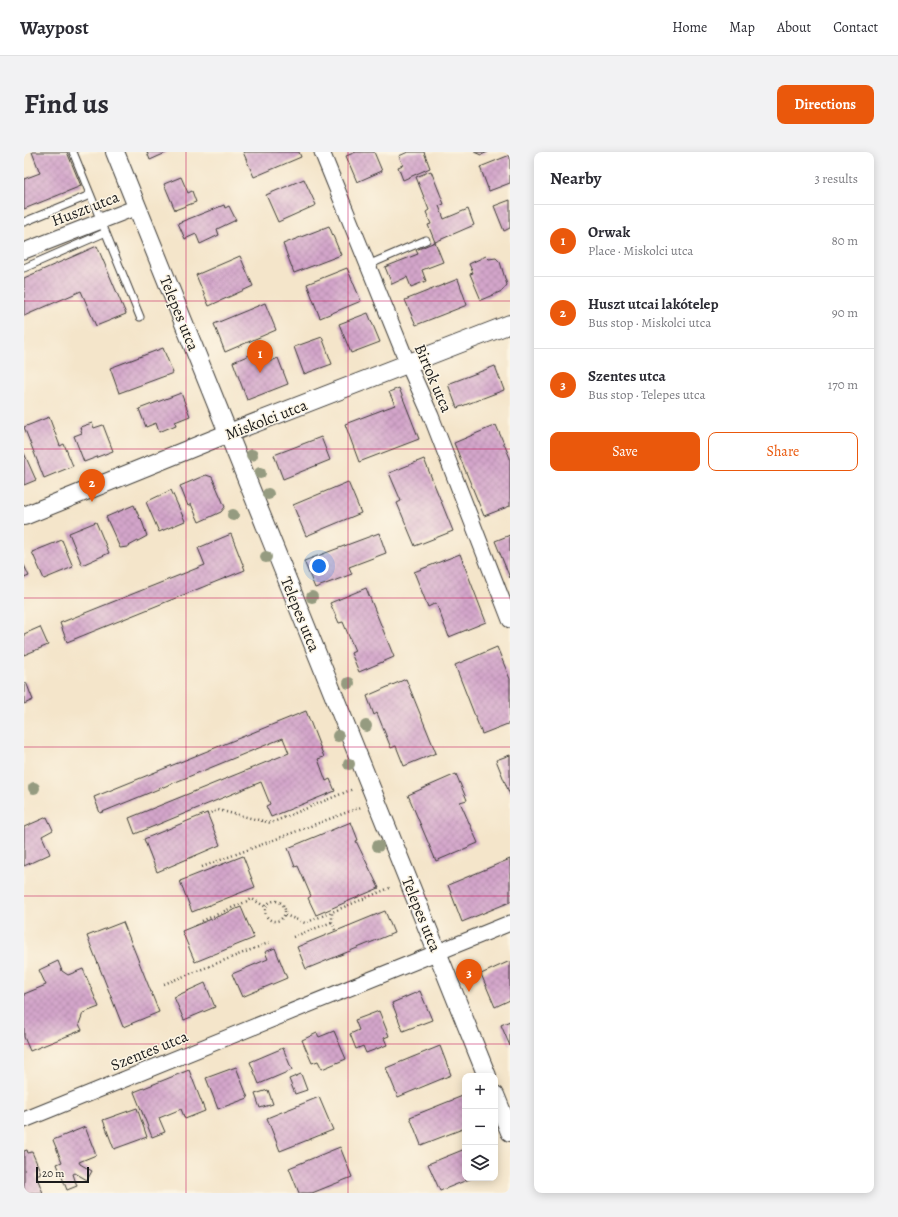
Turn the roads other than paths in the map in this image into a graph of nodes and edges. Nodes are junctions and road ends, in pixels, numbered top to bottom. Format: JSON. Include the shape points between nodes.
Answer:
{"nodes":[{"id":1,"x":73,"y":152,"type":"edge"},
{"id":2,"x":115,"y":152,"type":"edge"},
{"id":3,"x":322,"y":152,"type":"edge"},
{"id":4,"x":90,"y":195,"type":"junction"},
{"id":5,"x":137,"y":207,"type":"junction"},
{"id":6,"x":24,"y":222,"type":"edge"},
{"id":7,"x":102,"y":227,"type":"junction"},
{"id":8,"x":426,"y":240,"type":"dead end"},
{"id":9,"x":24,"y":251,"type":"edge"},
{"id":10,"x":368,"y":265,"type":"junction"},
{"id":11,"x":24,"y":268,"type":"edge"},
{"id":12,"x":140,"y":317,"type":"dead end"},
{"id":13,"x":510,"y":324,"type":"edge"},
{"id":14,"x":408,"y":364,"type":"junction"},
{"id":15,"x":229,"y":433,"type":"junction"},
{"id":16,"x":24,"y":516,"type":"edge"},
{"id":17,"x":510,"y":620,"type":"edge"},
{"id":18,"x":510,"y":923,"type":"edge"},
{"id":19,"x":438,"y":952,"type":"junction"},
{"id":20,"x":487,"y":1073,"type":"edge"},
{"id":21,"x":498,"y":1102,"type":"edge"},
{"id":22,"x":24,"y":1120,"type":"edge"},
{"id":23,"x":510,"y":1132,"type":"edge"}],
"edges":[{"from":1,"to":4,"type":"lane"},
{"from":2,"to":5,"type":"street","name":"Telepes utca"},
{"from":3,"to":10,"type":"street","name":"Birtok utca"},
{"from":4,"to":6,"type":"lane","name":"Huszt utca"},
{"from":4,"to":7,"type":"lane"},
{"from":5,"to":7,"type":"street","name":"Huszt utca"},
{"from":5,"to":15,"type":"street","name":"Telepes utca"},
{"from":7,"to":9,"type":"street","name":"Huszt utca"},
{"from":7,"to":11,"type":"lane","name":"Huszt utca"},
{"from":7,"to":12,"type":"lane"},
{"from":8,"to":10,"type":"lane"},
{"from":10,"to":14,"type":"street","name":"Birtok utca"},
{"from":13,"to":14,"type":"street","name":"Miskolci utca"},
{"from":14,"to":15,"type":"street","name":"Miskolci utca"},
{"from":14,"to":17,"type":"street","name":"Birtok utca","via":[[431,416]]},
{"from":15,"to":16,"type":"street","name":"Miskolci utca"},
{"from":15,"to":19,"type":"street","name":"Telepes utca"},
{"from":18,"to":19,"type":"street","name":"Szentes utca"},
{"from":19,"to":20,"type":"street","name":"Telepes utca"},
{"from":19,"to":22,"type":"street","name":"Szentes utca"},
{"from":21,"to":23,"type":"street"}]}
